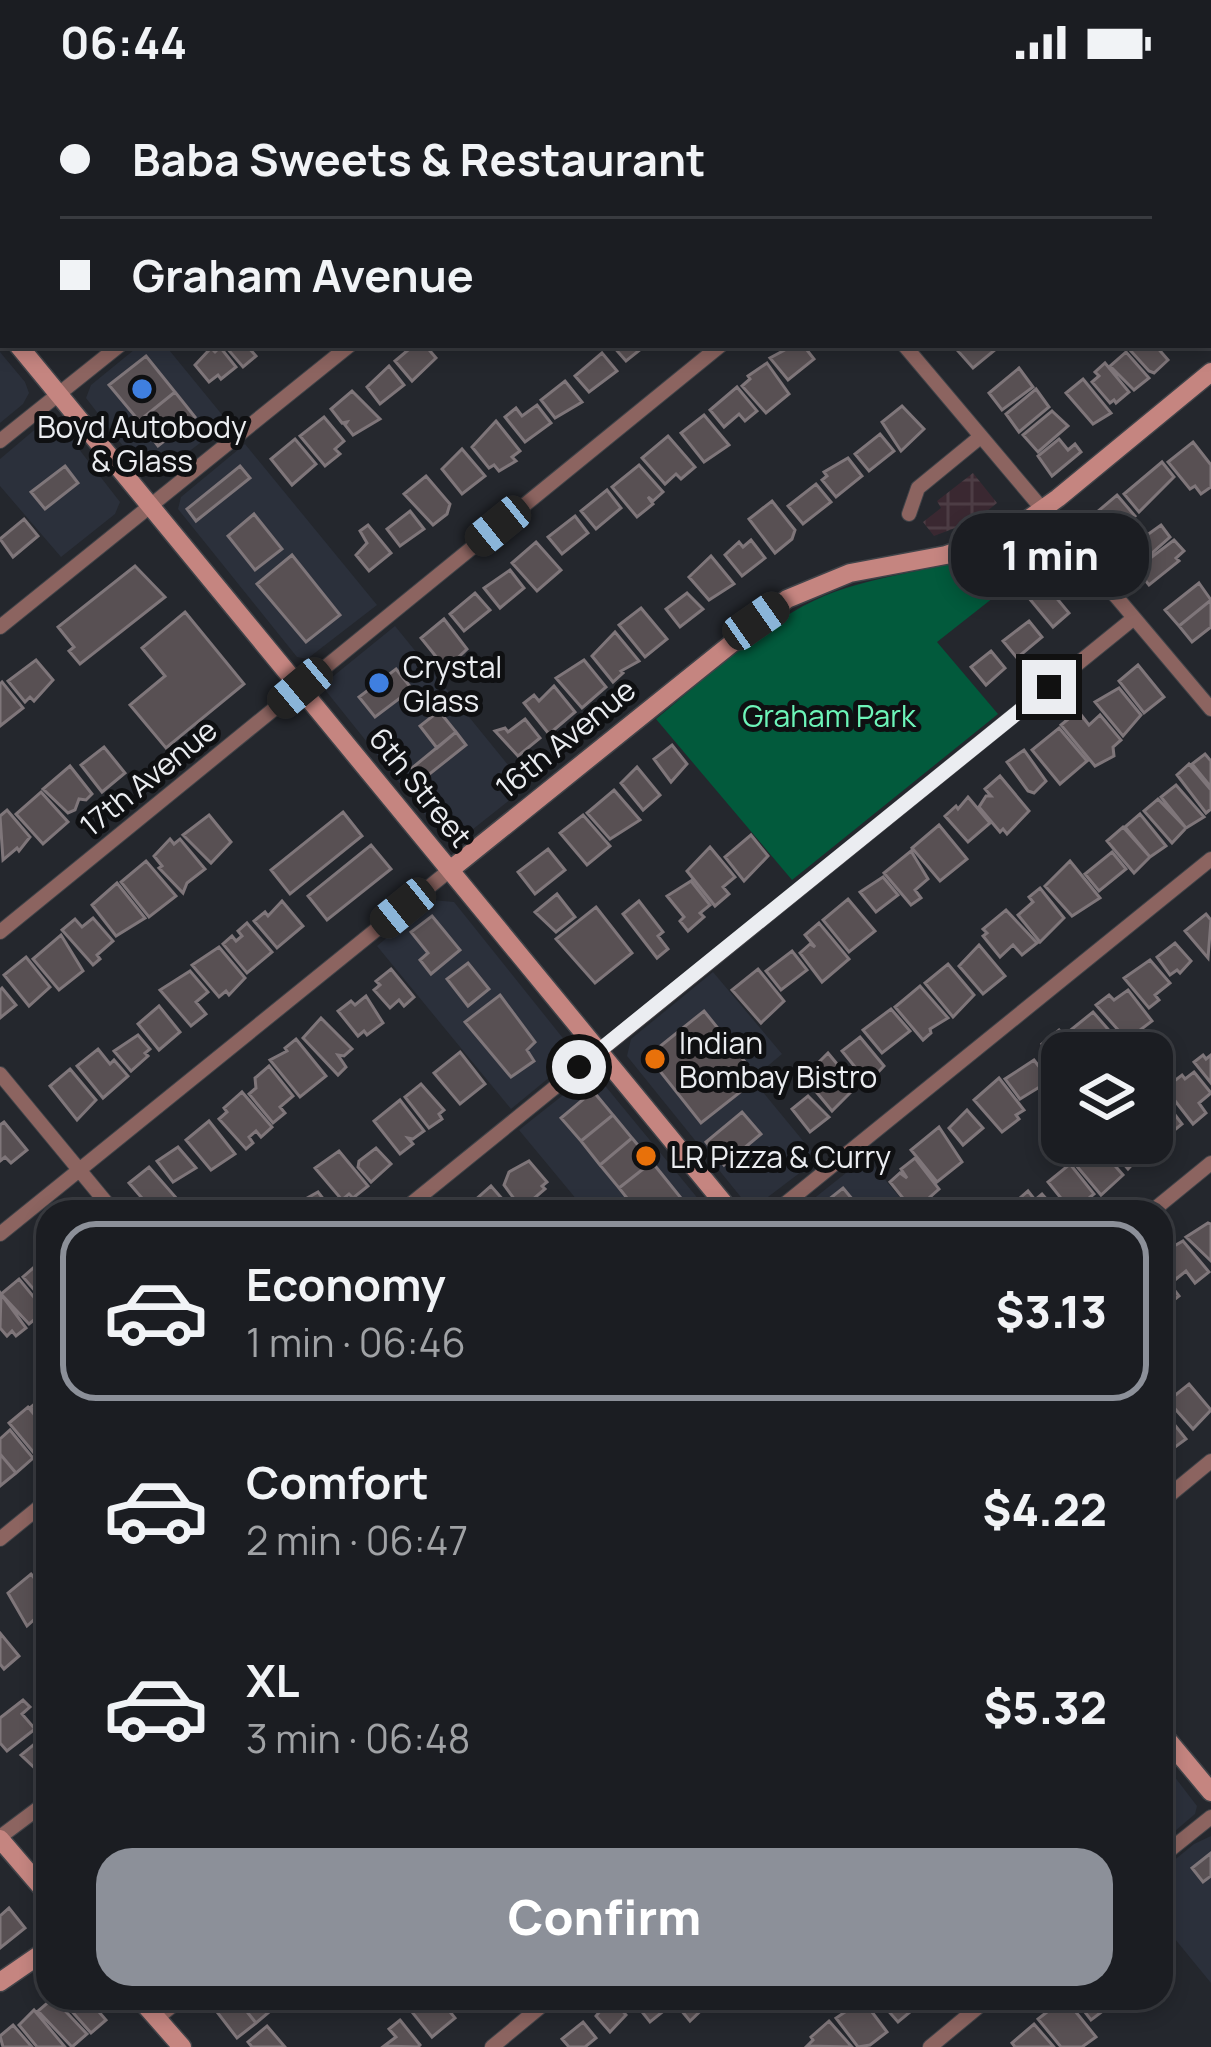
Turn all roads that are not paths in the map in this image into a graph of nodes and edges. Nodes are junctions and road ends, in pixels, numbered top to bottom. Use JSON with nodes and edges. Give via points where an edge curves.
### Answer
{"nodes":[{"id":1,"x":20,"y":348,"type":"edge"},
{"id":2,"x":116,"y":348,"type":"edge"},
{"id":3,"x":346,"y":348,"type":"edge"},
{"id":4,"x":717,"y":348,"type":"edge"},
{"id":5,"x":906,"y":348,"type":"edge"},
{"id":6,"x":1211,"y":373,"type":"edge"},
{"id":7,"x":58,"y":394,"type":"junction"},
{"id":8,"x":979,"y":438,"type":"junction"},
{"id":9,"x":0,"y":441,"type":"edge"},
{"id":10,"x":148,"y":504,"type":"junction"},
{"id":11,"x":1041,"y":512,"type":"junction"},
{"id":12,"x":909,"y":514,"type":"dead end"},
{"id":13,"x":1134,"y":618,"type":"junction"},
{"id":14,"x":0,"y":627,"type":"edge"},
{"id":15,"x":300,"y":688,"type":"junction"},
{"id":16,"x":1211,"y":709,"type":"edge"},
{"id":17,"x":1211,"y":859,"type":"edge"},
{"id":18,"x":450,"y":870,"type":"junction"},
{"id":19,"x":0,"y":932,"type":"edge"},
{"id":20,"x":598,"y":1052,"type":"junction"},
{"id":21,"x":0,"y":1073,"type":"edge"},
{"id":22,"x":1211,"y":1163,"type":"edge"},
{"id":23,"x":80,"y":1169,"type":"junction"},
{"id":24,"x":42,"y":1200,"type":"edge"},
{"id":25,"x":105,"y":1200,"type":"edge"},
{"id":26,"x":416,"y":1200,"type":"edge"},
{"id":27,"x":720,"y":1200,"type":"edge"},
{"id":28,"x":790,"y":1200,"type":"edge"},
{"id":29,"x":1166,"y":1200,"type":"edge"},
{"id":30,"x":36,"y":1205,"type":"edge"},
{"id":31,"x":0,"y":1234,"type":"edge"},
{"id":32,"x":1211,"y":1461,"type":"edge"},
{"id":33,"x":1173,"y":1492,"type":"edge"},
{"id":34,"x":36,"y":1510,"type":"edge"},
{"id":35,"x":0,"y":1539,"type":"edge"},
{"id":36,"x":1173,"y":1746,"type":"edge"},
{"id":37,"x":1211,"y":1792,"type":"edge"},
{"id":38,"x":36,"y":1810,"type":"edge"},
{"id":39,"x":1211,"y":1817,"type":"edge"},
{"id":40,"x":0,"y":1838,"type":"edge"},
{"id":41,"x":1173,"y":1847,"type":"edge"},
{"id":42,"x":36,"y":1881,"type":"edge"},
{"id":43,"x":36,"y":1957,"type":"edge"},
{"id":44,"x":0,"y":1982,"type":"edge"},
{"id":45,"x":150,"y":2010,"type":"edge"},
{"id":46,"x":167,"y":2010,"type":"edge"},
{"id":47,"x":536,"y":2010,"type":"edge"},
{"id":48,"x":975,"y":2010,"type":"edge"},
{"id":49,"x":157,"y":2018,"type":"junction"},
{"id":50,"x":182,"y":2047,"type":"edge"},
{"id":51,"x":491,"y":2047,"type":"edge"},
{"id":52,"x":930,"y":2047,"type":"edge"}],
"edges":[{"from":1,"to":7,"type":"street","name":"6th Street"},
{"from":2,"to":7,"type":"street"},
{"from":3,"to":10,"type":"street"},
{"from":4,"to":15,"type":"street","name":"17th Avenue"},
{"from":5,"to":8,"type":"street"},
{"from":6,"to":11,"type":"street","name":"16th Avenue"},
{"from":7,"to":9,"type":"street"},
{"from":7,"to":10,"type":"street","name":"6th Street"},
{"from":8,"to":11,"type":"street"},
{"from":8,"to":12,"type":"street","via":[[918,488]]},
{"from":10,"to":14,"type":"street"},
{"from":10,"to":15,"type":"street","name":"6th Street"},
{"from":11,"to":13,"type":"street"},
{"from":11,"to":18,"type":"street","name":"16th Avenue","via":[[987,542],[850,573],[787,599]]},
{"from":13,"to":16,"type":"street"},
{"from":13,"to":20,"type":"street"},
{"from":15,"to":18,"type":"street","name":"6th Street"},
{"from":15,"to":19,"type":"street","name":"17th Avenue"},
{"from":17,"to":28,"type":"street"},
{"from":18,"to":20,"type":"street","name":"6th Street"},
{"from":18,"to":23,"type":"street","name":"16th Avenue"},
{"from":20,"to":26,"type":"street"},
{"from":20,"to":27,"type":"street","name":"6th Street"},
{"from":21,"to":23,"type":"street"},
{"from":22,"to":29,"type":"street"},
{"from":23,"to":24,"type":"street","name":"16th Avenue"},
{"from":23,"to":25,"type":"street"},
{"from":30,"to":31,"type":"street","name":"16th Avenue"},
{"from":32,"to":33,"type":"street"},
{"from":34,"to":35,"type":"street"},
{"from":36,"to":37,"type":"street"},
{"from":38,"to":40,"type":"street"},
{"from":39,"to":41,"type":"street"},
{"from":40,"to":42,"type":"street"},
{"from":43,"to":44,"type":"street"},
{"from":45,"to":49,"type":"street"},
{"from":46,"to":49,"type":"street"},
{"from":47,"to":51,"type":"street"},
{"from":48,"to":52,"type":"street"},
{"from":49,"to":50,"type":"street"}]}
